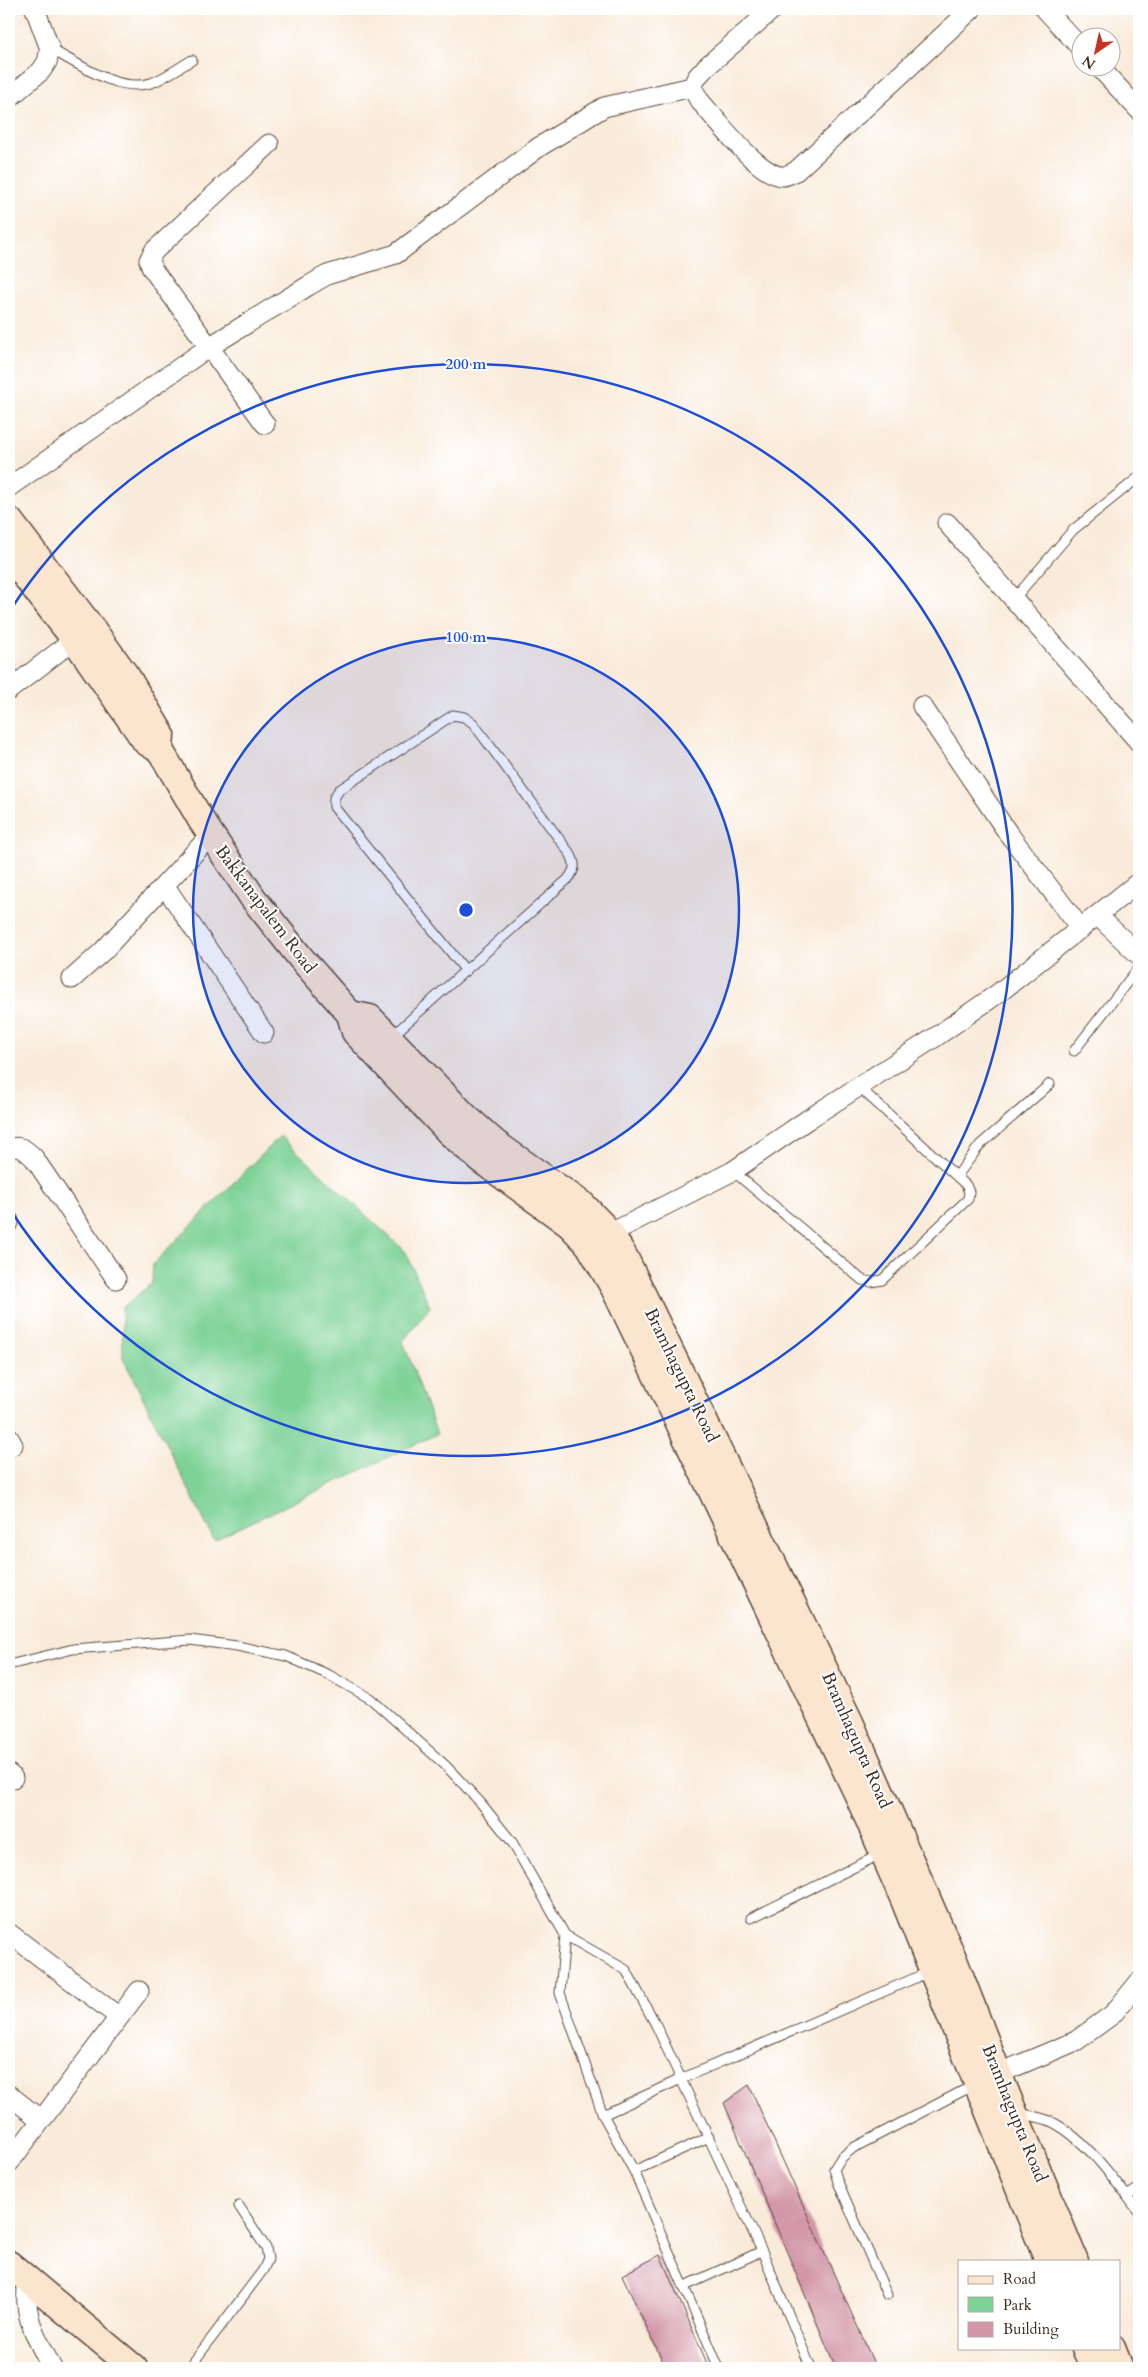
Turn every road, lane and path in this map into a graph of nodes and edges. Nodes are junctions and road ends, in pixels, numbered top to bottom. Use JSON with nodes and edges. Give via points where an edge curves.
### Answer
{"nodes":[{"id":1,"x":773,"y":9,"type":"edge"},
{"id":2,"x":972,"y":9,"type":"edge"},
{"id":3,"x":1045,"y":9,"type":"edge"},
{"id":4,"x":38,"y":10,"type":"edge"},
{"id":5,"x":1070,"y":36,"type":"edge"},
{"id":6,"x":50,"y":49,"type":"junction"},
{"id":7,"x":192,"y":60,"type":"dead end"},
{"id":8,"x":1109,"y":78,"type":"edge"},
{"id":9,"x":692,"y":87,"type":"junction"},
{"id":10,"x":9,"y":98,"type":"edge"},
{"id":11,"x":1139,"y":110,"type":"edge"},
{"id":12,"x":269,"y":144,"type":"dead end"},
{"id":13,"x":209,"y":347,"type":"junction"},
{"id":14,"x":265,"y":424,"type":"dead end"},
{"id":15,"x":1139,"y":478,"type":"edge"},
{"id":16,"x":9,"y":486,"type":"edge"},
{"id":17,"x":9,"y":520,"type":"edge"},
{"id":18,"x":947,"y":523,"type":"dead end"},
{"id":19,"x":9,"y":555,"type":"edge"},
{"id":20,"x":1014,"y":599,"type":"junction"},
{"id":21,"x":83,"y":633,"type":"junction"},
{"id":22,"x":9,"y":690,"type":"edge"},
{"id":23,"x":922,"y":706,"type":"dead end"},
{"id":24,"x":1139,"y":742,"type":"edge"},
{"id":25,"x":211,"y":836,"type":"junction"},
{"id":26,"x":1139,"y":882,"type":"edge"},
{"id":27,"x":165,"y":886,"type":"junction"},
{"id":28,"x":1098,"y":916,"type":"junction"},
{"id":29,"x":1081,"y":929,"type":"junction"},
{"id":30,"x":1139,"y":955,"type":"edge"},
{"id":31,"x":1139,"y":967,"type":"edge"},
{"id":32,"x":466,"y":970,"type":"junction"},
{"id":33,"x":72,"y":979,"type":"dead end"},
{"id":34,"x":350,"y":1014,"type":"junction"},
{"id":35,"x":264,"y":1033,"type":"dead end"},
{"id":36,"x":390,"y":1038,"type":"junction"},
{"id":37,"x":1074,"y":1051,"type":"dead end"},
{"id":38,"x":1050,"y":1084,"type":"dead end"},
{"id":39,"x":859,"y":1087,"type":"junction"},
{"id":40,"x":9,"y":1149,"type":"edge"},
{"id":41,"x":733,"y":1171,"type":"junction"},
{"id":42,"x":956,"y":1176,"type":"junction"},
{"id":43,"x":599,"y":1239,"type":"junction"},
{"id":44,"x":116,"y":1278,"type":"dead end"},
{"id":45,"x":9,"y":1665,"type":"edge"},
{"id":46,"x":884,"y":1853,"type":"junction"},
{"id":47,"x":751,"y":1918,"type":"dead end"},
{"id":48,"x":9,"y":1933,"type":"edge"},
{"id":49,"x":565,"y":1934,"type":"junction"},
{"id":50,"x":932,"y":1970,"type":"junction"},
{"id":51,"x":1139,"y":1982,"type":"edge"},
{"id":52,"x":139,"y":1991,"type":"dead end"},
{"id":53,"x":119,"y":2017,"type":"junction"},
{"id":54,"x":988,"y":2078,"type":"junction"},
{"id":55,"x":681,"y":2079,"type":"junction"},
{"id":56,"x":9,"y":2095,"type":"edge"},
{"id":57,"x":1014,"y":2112,"type":"junction"},
{"id":58,"x":603,"y":2114,"type":"junction"},
{"id":59,"x":41,"y":2120,"type":"junction"},
{"id":60,"x":708,"y":2137,"type":"junction"},
{"id":61,"x":9,"y":2163,"type":"edge"},
{"id":62,"x":634,"y":2171,"type":"junction"},
{"id":63,"x":1139,"y":2188,"type":"edge"},
{"id":64,"x":1127,"y":2196,"type":"junction"},
{"id":65,"x":239,"y":2206,"type":"dead end"},
{"id":66,"x":1139,"y":2212,"type":"edge"},
{"id":67,"x":762,"y":2251,"type":"junction"},
{"id":68,"x":1048,"y":2260,"type":"edge"},
{"id":69,"x":1075,"y":2260,"type":"edge"},
{"id":70,"x":19,"y":2272,"type":"edge"},
{"id":71,"x":683,"y":2287,"type":"junction"},
{"id":72,"x":887,"y":2295,"type":"dead end"},
{"id":73,"x":1086,"y":2350,"type":"edge"},
{"id":74,"x":1113,"y":2350,"type":"edge"},
{"id":75,"x":52,"y":2368,"type":"edge"},
{"id":76,"x":134,"y":2368,"type":"edge"},
{"id":77,"x":188,"y":2368,"type":"edge"},
{"id":78,"x":719,"y":2368,"type":"edge"},
{"id":79,"x":810,"y":2368,"type":"edge"},
{"id":80,"x":1093,"y":2368,"type":"edge"},
{"id":81,"x":1120,"y":2368,"type":"edge"}],
"edges":[{"from":1,"to":9,"type":"street","via":[[706,67]]},
{"from":2,"to":9,"type":"street","via":[[796,171],[784,177],[760,167],[699,100]]},
{"from":3,"to":5,"type":"street"},
{"from":4,"to":6,"type":"street"},
{"from":6,"to":7,"type":"lane","via":[[112,81],[133,85],[152,82]]},
{"from":6,"to":10,"type":"street","via":[[41,71]]},
{"from":8,"to":11,"type":"street"},
{"from":9,"to":13,"type":"street","via":[[604,107],[539,147],[396,254],[327,275]]},
{"from":12,"to":13,"type":"street","via":[[154,250],[149,260]]},
{"from":13,"to":14,"type":"street"},
{"from":13,"to":16,"type":"street"},
{"from":15,"to":20,"type":"lane","via":[[1073,530]]},
{"from":17,"to":21,"type":"street","name":"Bakkanapalem Road"},
{"from":18,"to":20,"type":"street"},
{"from":19,"to":21,"type":"street"},
{"from":20,"to":24,"type":"street"},
{"from":21,"to":22,"type":"street"},
{"from":21,"to":25,"type":"street","name":"Bakkanapalem Road","via":[[127,677],[161,734],[160,750]]},
{"from":23,"to":29,"type":"street","via":[[1008,833]]},
{"from":25,"to":27,"type":"street"},
{"from":25,"to":34,"type":"street","name":"Bakkanapalem Road","via":[[253,898]]},
{"from":26,"to":28,"type":"street"},
{"from":27,"to":33,"type":"street","via":[[103,952]]},
{"from":27,"to":35,"type":"street"},
{"from":28,"to":29,"type":"street"},
{"from":28,"to":30,"type":"street"},
{"from":29,"to":39,"type":"street","via":[[1000,992]]},
{"from":31,"to":37,"type":"lane"},
{"from":32,"to":32,"type":"lane","via":[[568,879],[576,864],[473,723],[452,715],[339,790],[334,806]]},
{"from":32,"to":36,"type":"lane"},
{"from":34,"to":36,"type":"street","via":[[370,1018]]},
{"from":34,"to":43,"type":"street","name":"Bakkanapalem Road","via":[[355,1032],[450,1133],[481,1160],[570,1225]]},
{"from":36,"to":43,"type":"street","via":[[495,1143],[583,1205]]},
{"from":38,"to":42,"type":"lane","via":[[980,1145]]},
{"from":39,"to":41,"type":"street"},
{"from":39,"to":42,"type":"lane"},
{"from":40,"to":44,"type":"street","via":[[14,1146],[24,1148],[34,1158]]},
{"from":41,"to":42,"type":"lane","via":[[862,1280],[871,1282],[882,1280],[968,1200],[969,1192]]},
{"from":41,"to":43,"type":"street"},
{"from":43,"to":46,"type":"street","name":"Bramhagupta Road","via":[[614,1288]]},
{"from":43,"to":54,"type":"street","name":"Bramhagupta Road","via":[[629,1267],[850,1722],[954,1960]]},
{"from":45,"to":49,"type":"lane","via":[[73,1649],[190,1640],[286,1656],[329,1675],[371,1699],[445,1765],[480,1802],[512,1842]]},
{"from":46,"to":47,"type":"lane"},
{"from":46,"to":50,"type":"street","name":"Bramhagupta Road"},
{"from":48,"to":53,"type":"street"},
{"from":49,"to":55,"type":"lane","via":[[626,1970]]},
{"from":49,"to":58,"type":"lane","via":[[560,1993]]},
{"from":50,"to":54,"type":"street","name":"Bramhagupta Road"},
{"from":50,"to":55,"type":"lane"},
{"from":51,"to":54,"type":"street","via":[[1113,2014],[1076,2042]]},
{"from":52,"to":53,"type":"street"},
{"from":53,"to":59,"type":"street"},
{"from":54,"to":57,"type":"street","name":"Bramhagupta Road"},
{"from":54,"to":68,"type":"street","name":"Bramhagupta Road"},
{"from":54,"to":72,"type":"lane","via":[[853,2148],[834,2169]]},
{"from":55,"to":58,"type":"lane"},
{"from":55,"to":60,"type":"lane"},
{"from":56,"to":59,"type":"street"},
{"from":57,"to":64,"type":"lane","via":[[1048,2120],[1065,2129],[1086,2148]]},
{"from":57,"to":69,"type":"street","name":"Bramhagupta Road"},
{"from":58,"to":62,"type":"lane"},
{"from":59,"to":61,"type":"street"},
{"from":60,"to":62,"type":"lane"},
{"from":60,"to":67,"type":"lane"},
{"from":62,"to":71,"type":"lane"},
{"from":63,"to":64,"type":"lane"},
{"from":64,"to":66,"type":"lane"},
{"from":65,"to":77,"type":"lane","via":[[266,2248],[268,2258],[263,2270]]},
{"from":67,"to":71,"type":"lane"},
{"from":67,"to":79,"type":"lane"},
{"from":70,"to":75,"type":"street","via":[[32,2328]]},
{"from":70,"to":76,"type":"street"},
{"from":71,"to":78,"type":"lane"},
{"from":73,"to":80,"type":"street"},
{"from":74,"to":81,"type":"street"}]}
